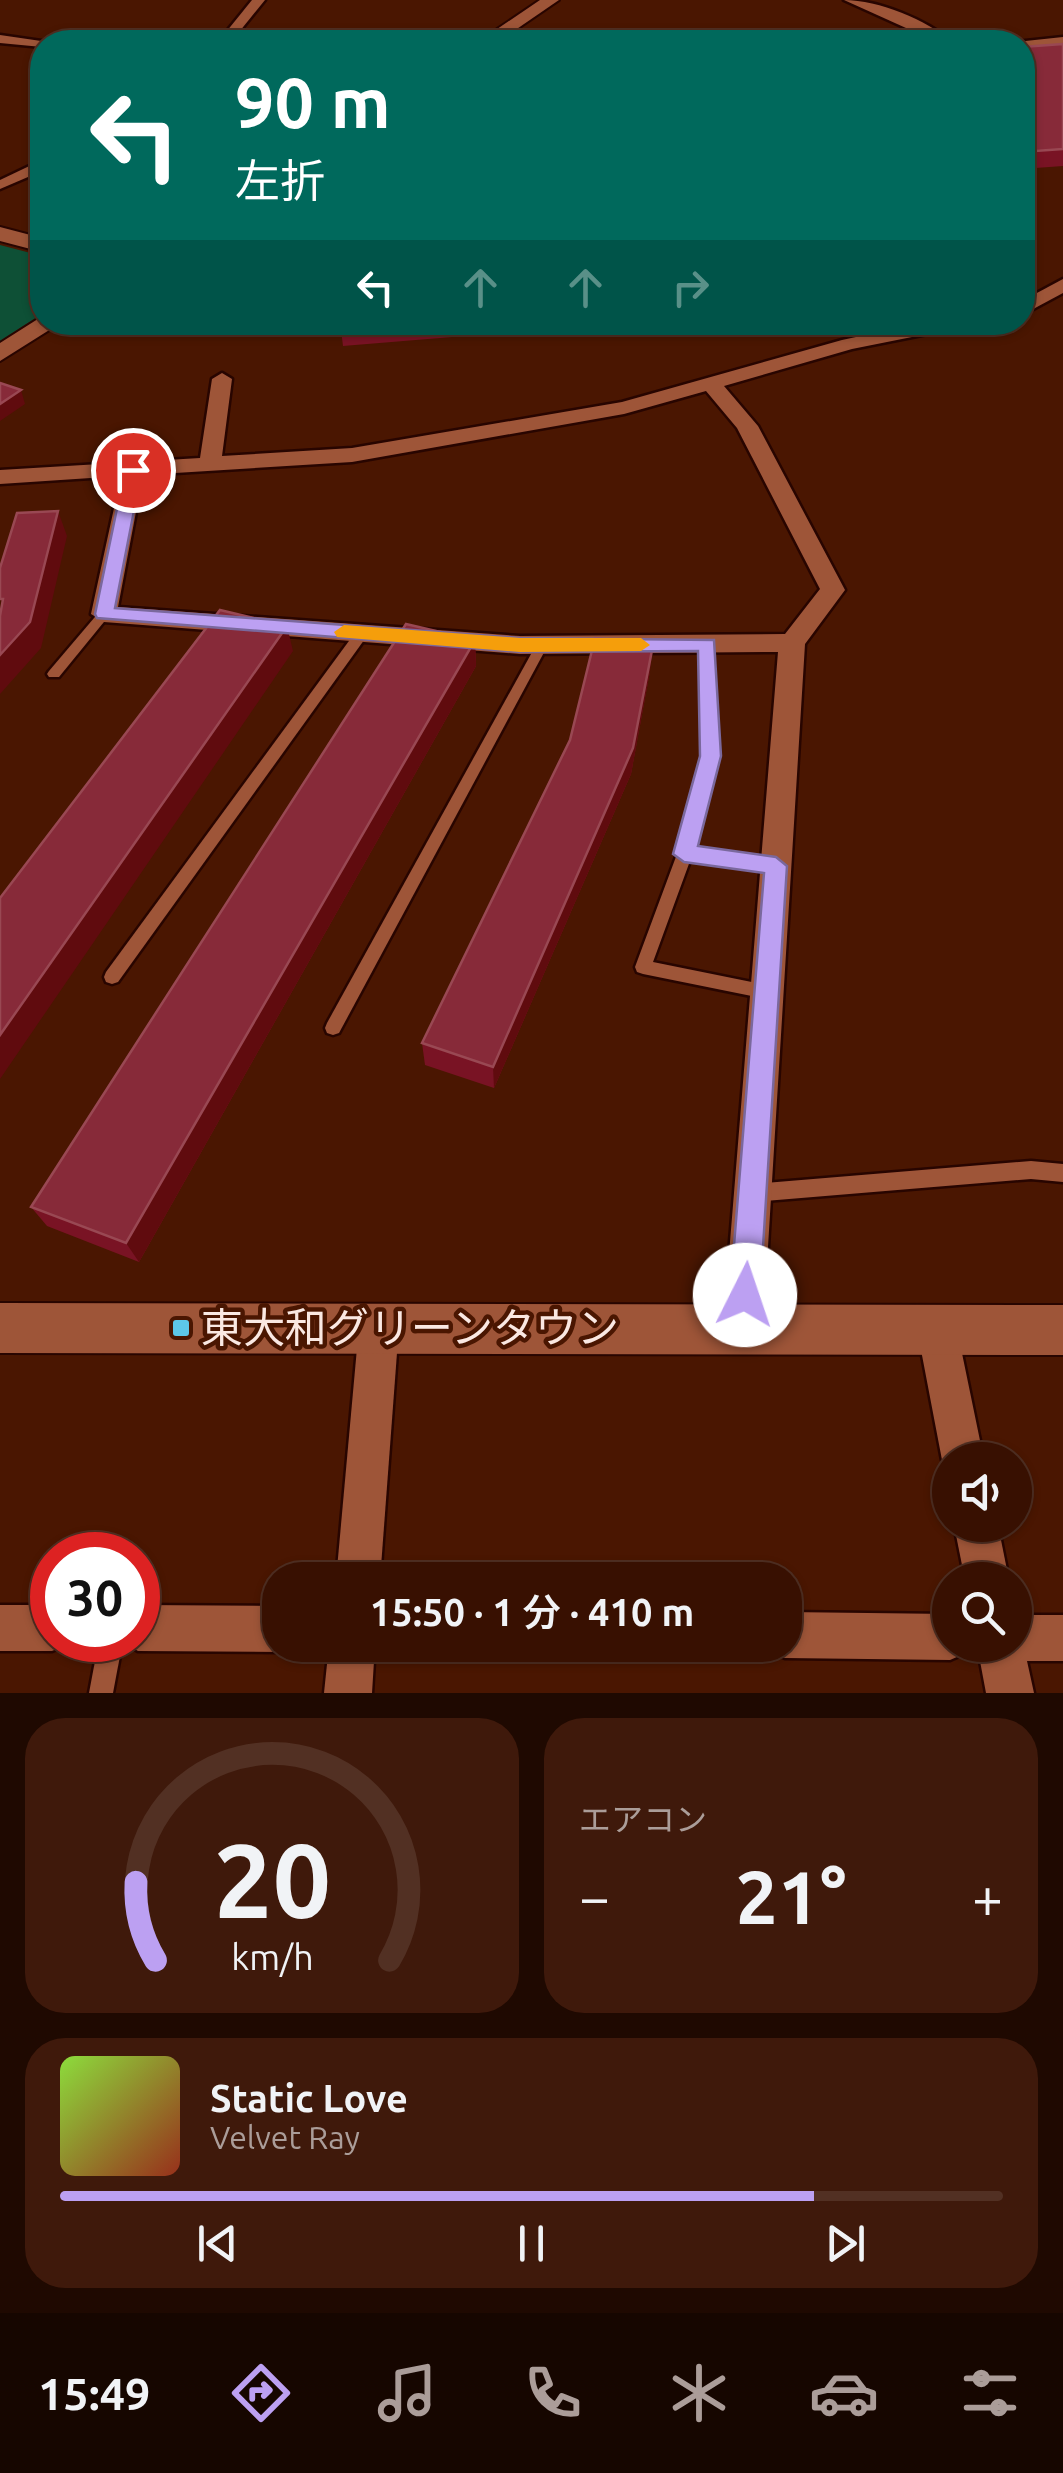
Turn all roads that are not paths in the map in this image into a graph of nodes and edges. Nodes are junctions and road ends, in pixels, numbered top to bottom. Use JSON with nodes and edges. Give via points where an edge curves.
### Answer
{"nodes":[{"id":1,"x":259,"y":0,"type":"edge"},
{"id":2,"x":551,"y":0,"type":"edge"},
{"id":3,"x":850,"y":0,"type":"edge"},
{"id":4,"x":234,"y":30,"type":"edge"},
{"id":5,"x":505,"y":30,"type":"edge"},
{"id":6,"x":924,"y":30,"type":"edge"},
{"id":7,"x":0,"y":39,"type":"edge"},
{"id":8,"x":30,"y":42,"type":"edge"},
{"id":9,"x":1063,"y":42,"type":"edge"},
{"id":10,"x":1035,"y":43,"type":"edge"},
{"id":11,"x":30,"y":171,"type":"edge"},
{"id":12,"x":1,"y":185,"type":"edge"},
{"id":13,"x":29,"y":191,"type":"dead end"},
{"id":14,"x":0,"y":234,"type":"edge"},
{"id":15,"x":30,"y":241,"type":"edge"},
{"id":16,"x":1063,"y":285,"type":"edge"},
{"id":17,"x":1035,"y":302,"type":"edge"},
{"id":18,"x":30,"y":335,"type":"edge"},
{"id":19,"x":894,"y":335,"type":"edge"},
{"id":20,"x":0,"y":354,"type":"edge"},
{"id":21,"x":222,"y":379,"type":"dead end"},
{"id":22,"x":710,"y":383,"type":"junction"},
{"id":23,"x":210,"y":464,"type":"junction"},
{"id":24,"x":133,"y":470,"type":"junction"},
{"id":25,"x":0,"y":478,"type":"edge"},
{"id":26,"x":104,"y":614,"type":"junction"},
{"id":27,"x":362,"y":633,"type":"junction"},
{"id":28,"x":708,"y":644,"type":"junction"},
{"id":29,"x":792,"y":644,"type":"junction"},
{"id":30,"x":542,"y":645,"type":"junction"},
{"id":31,"x":54,"y":674,"type":"dead end"},
{"id":32,"x":684,"y":854,"type":"junction"},
{"id":33,"x":776,"y":866,"type":"junction"},
{"id":34,"x":112,"y":977,"type":"dead end"},
{"id":35,"x":766,"y":992,"type":"junction"},
{"id":36,"x":333,"y":1028,"type":"dead end"},
{"id":37,"x":1063,"y":1173,"type":"edge"},
{"id":38,"x":752,"y":1193,"type":"junction"},
{"id":39,"x":380,"y":1326,"type":"junction"},
{"id":40,"x":0,"y":1328,"type":"edge"},
{"id":41,"x":743,"y":1328,"type":"junction"},
{"id":42,"x":937,"y":1329,"type":"junction"},
{"id":43,"x":1063,"y":1330,"type":"edge"},
{"id":44,"x":959,"y":1442,"type":"edge"},
{"id":45,"x":360,"y":1562,"type":"edge"},
{"id":46,"x":0,"y":1628,"type":"edge"},
{"id":47,"x":30,"y":1628,"type":"edge"},
{"id":48,"x":160,"y":1628,"type":"edge"},
{"id":49,"x":262,"y":1629,"type":"edge"},
{"id":50,"x":802,"y":1635,"type":"edge"},
{"id":51,"x":932,"y":1637,"type":"edge"},
{"id":52,"x":1032,"y":1638,"type":"edge"},
{"id":53,"x":1063,"y":1638,"type":"edge"},
{"id":54,"x":107,"y":1662,"type":"edge"},
{"id":55,"x":351,"y":1662,"type":"edge"},
{"id":56,"x":1004,"y":1662,"type":"edge"},
{"id":57,"x":101,"y":1693,"type":"edge"},
{"id":58,"x":348,"y":1693,"type":"edge"},
{"id":59,"x":1010,"y":1693,"type":"edge"}],
"edges":[{"from":1,"to":4,"type":"street"},
{"from":2,"to":5,"type":"street"},
{"from":3,"to":6,"type":"street"},
{"from":7,"to":8,"type":"street"},
{"from":9,"to":10,"type":"street"},
{"from":11,"to":12,"type":"street"},
{"from":12,"to":13,"type":"street"},
{"from":14,"to":15,"type":"street"},
{"from":16,"to":17,"type":"street"},
{"from":18,"to":20,"type":"street"},
{"from":19,"to":22,"type":"street"},
{"from":21,"to":23,"type":"street"},
{"from":22,"to":23,"type":"street","via":[[624,408],[469,437],[352,455]]},
{"from":22,"to":29,"type":"street","via":[[747,426],[834,590]]},
{"from":23,"to":24,"type":"street"},
{"from":24,"to":25,"type":"street"},
{"from":24,"to":26,"type":"street"},
{"from":26,"to":27,"type":"street"},
{"from":26,"to":31,"type":"lane"},
{"from":27,"to":30,"type":"street"},
{"from":27,"to":34,"type":"lane"},
{"from":28,"to":29,"type":"street"},
{"from":28,"to":30,"type":"street"},
{"from":28,"to":32,"type":"lane","via":[[710,756]]},
{"from":29,"to":33,"type":"street"},
{"from":30,"to":36,"type":"lane"},
{"from":32,"to":33,"type":"lane"},
{"from":32,"to":35,"type":"lane","via":[[643,967]]},
{"from":33,"to":35,"type":"street"},
{"from":35,"to":38,"type":"street"},
{"from":37,"to":38,"type":"lane","via":[[1031,1170]]},
{"from":38,"to":41,"type":"street"},
{"from":39,"to":40,"type":"street"},
{"from":39,"to":41,"type":"street"},
{"from":39,"to":45,"type":"street"},
{"from":41,"to":42,"type":"street"},
{"from":42,"to":43,"type":"street"},
{"from":42,"to":44,"type":"street"},
{"from":46,"to":47,"type":"street"},
{"from":48,"to":49,"type":"street"},
{"from":50,"to":51,"type":"street"},
{"from":52,"to":53,"type":"street"},
{"from":54,"to":57,"type":"lane"},
{"from":55,"to":58,"type":"street"},
{"from":56,"to":59,"type":"street"}]}
